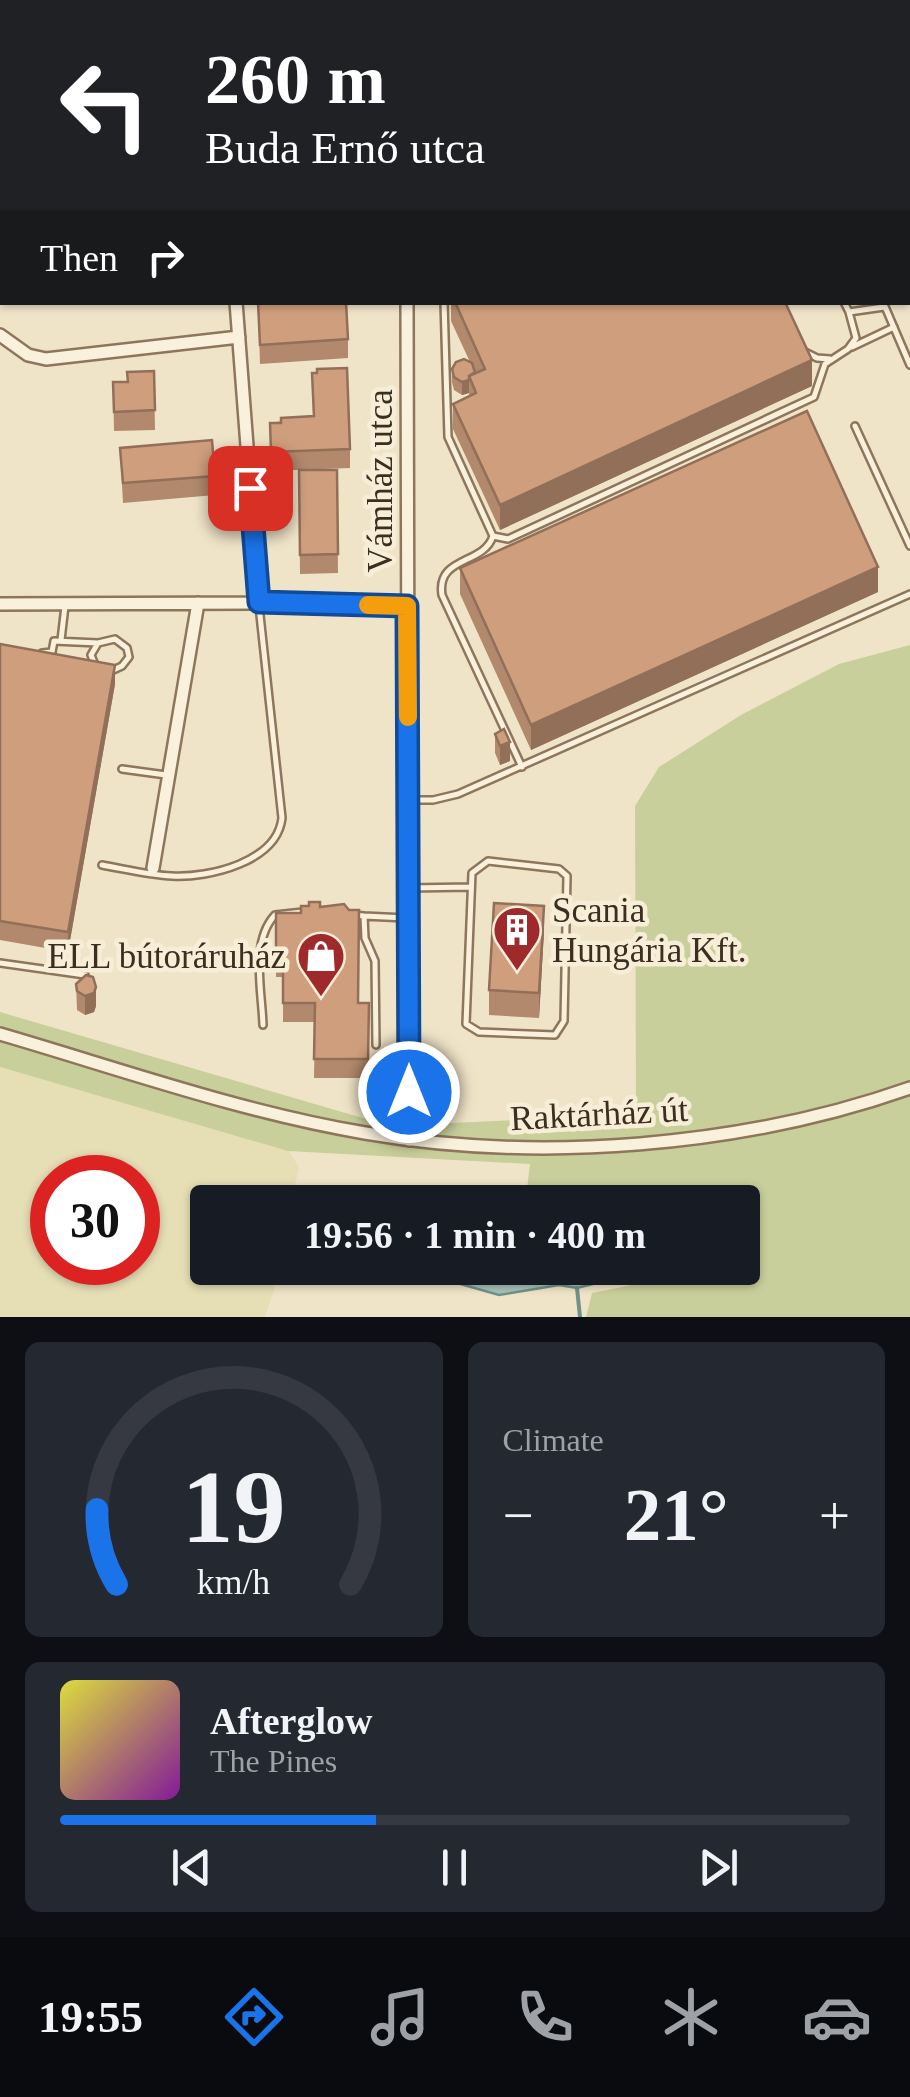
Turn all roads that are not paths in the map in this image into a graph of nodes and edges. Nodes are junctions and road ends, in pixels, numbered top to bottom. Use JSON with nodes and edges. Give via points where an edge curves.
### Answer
{"nodes":[{"id":1,"x":236,"y":305,"type":"edge"},
{"id":2,"x":407,"y":305,"type":"edge"},
{"id":3,"x":444,"y":305,"type":"edge"},
{"id":4,"x":846,"y":305,"type":"edge"},
{"id":5,"x":884,"y":305,"type":"edge"},
{"id":6,"x":849,"y":312,"type":"junction"},
{"id":7,"x":894,"y":327,"type":"junction"},
{"id":8,"x":0,"y":335,"type":"edge"},
{"id":9,"x":238,"y":337,"type":"junction"},
{"id":10,"x":910,"y":347,"type":"edge"},
{"id":11,"x":848,"y":349,"type":"junction"},
{"id":12,"x":800,"y":352,"type":"edge"},
{"id":13,"x":907,"y":357,"type":"junction"},
{"id":14,"x":830,"y":359,"type":"junction"},
{"id":15,"x":910,"y":364,"type":"edge"},
{"id":16,"x":855,"y":426,"type":"dead end"},
{"id":17,"x":493,"y":536,"type":"junction"},
{"id":18,"x":910,"y":546,"type":"edge"},
{"id":19,"x":910,"y":594,"type":"edge"},
{"id":20,"x":259,"y":602,"type":"junction"},
{"id":21,"x":65,"y":603,"type":"junction"},
{"id":22,"x":0,"y":604,"type":"edge"},
{"id":23,"x":198,"y":604,"type":"junction"},
{"id":24,"x":407,"y":606,"type":"junction"},
{"id":25,"x":61,"y":640,"type":"junction"},
{"id":26,"x":98,"y":643,"type":"junction"},
{"id":27,"x":52,"y":652,"type":"junction"},
{"id":28,"x":38,"y":654,"type":"edge"},
{"id":29,"x":50,"y":668,"type":"edge"},
{"id":30,"x":522,"y":767,"type":"junction"},
{"id":31,"x":122,"y":769,"type":"dead end"},
{"id":32,"x":168,"y":775,"type":"junction"},
{"id":33,"x":408,"y":800,"type":"junction"},
{"id":34,"x":102,"y":865,"type":"dead end"},
{"id":35,"x":153,"y":868,"type":"dead end"},
{"id":36,"x":471,"y":887,"type":"junction"},
{"id":37,"x":408,"y":888,"type":"junction"},
{"id":38,"x":309,"y":912,"type":"edge"},
{"id":39,"x":346,"y":914,"type":"edge"},
{"id":40,"x":364,"y":916,"type":"junction"},
{"id":41,"x":408,"y":918,"type":"junction"},
{"id":42,"x":0,"y":964,"type":"edge"},
{"id":43,"x":86,"y":976,"type":"edge"},
{"id":44,"x":263,"y":1025,"type":"dead end"},
{"id":45,"x":0,"y":1034,"type":"edge"},
{"id":46,"x":376,"y":1046,"type":"dead end"},
{"id":47,"x":910,"y":1088,"type":"edge"},
{"id":48,"x":409,"y":1140,"type":"junction"}],
"edges":[{"from":1,"to":9,"type":"street"},
{"from":2,"to":24,"type":"street","name":"Vámház utca"},
{"from":3,"to":17,"type":"lane","via":[[448,437]]},
{"from":4,"to":6,"type":"lane"},
{"from":5,"to":6,"type":"lane"},
{"from":5,"to":7,"type":"lane"},
{"from":6,"to":11,"type":"lane","via":[[856,338]]},
{"from":7,"to":11,"type":"lane"},
{"from":7,"to":13,"type":"lane"},
{"from":8,"to":9,"type":"street","via":[[46,359]]},
{"from":9,"to":20,"type":"street"},
{"from":10,"to":13,"type":"lane"},
{"from":11,"to":14,"type":"lane"},
{"from":12,"to":14,"type":"lane"},
{"from":13,"to":15,"type":"lane"},
{"from":14,"to":17,"type":"lane","via":[[814,398],[508,539]]},
{"from":16,"to":18,"type":"lane"},
{"from":17,"to":30,"type":"lane","via":[[486,551],[444,573],[441,588]]},
{"from":19,"to":30,"type":"lane"},
{"from":20,"to":23,"type":"street"},
{"from":20,"to":24,"type":"street"},
{"from":20,"to":34,"type":"lane","via":[[280,830],[254,856],[206,873],[171,876]]},
{"from":21,"to":22,"type":"street"},
{"from":21,"to":23,"type":"street"},
{"from":21,"to":25,"type":"lane"},
{"from":23,"to":32,"type":"street"},
{"from":24,"to":33,"type":"street","name":"Vámház utca"},
{"from":25,"to":26,"type":"lane"},
{"from":25,"to":27,"type":"lane"},
{"from":26,"to":26,"type":"lane","via":[[120,640],[126,662],[111,672],[100,670],[91,655]]},
{"from":27,"to":28,"type":"lane"},
{"from":27,"to":29,"type":"lane"},
{"from":30,"to":33,"type":"lane","via":[[442,799]]},
{"from":31,"to":32,"type":"lane"},
{"from":32,"to":35,"type":"street"},
{"from":33,"to":37,"type":"street","name":"Vámház utca"},
{"from":36,"to":36,"type":"lane","via":[[475,868],[488,861],[558,869],[567,876],[564,1021],[555,1035],[479,1032],[466,1024]]},
{"from":36,"to":37,"type":"lane"},
{"from":37,"to":41,"type":"street","name":"Vámház utca"},
{"from":38,"to":44,"type":"lane","via":[[275,915],[264,931]]},
{"from":39,"to":40,"type":"lane"},
{"from":40,"to":41,"type":"lane"},
{"from":40,"to":46,"type":"lane","via":[[374,961]]},
{"from":41,"to":48,"type":"street","name":"Vámház utca"},
{"from":42,"to":43,"type":"lane"},
{"from":45,"to":48,"type":"street","name":"Raktárház út","via":[[312,1123]]},
{"from":47,"to":48,"type":"street","name":"Raktárház út","via":[[743,1130],[634,1143],[530,1148]]}]}
